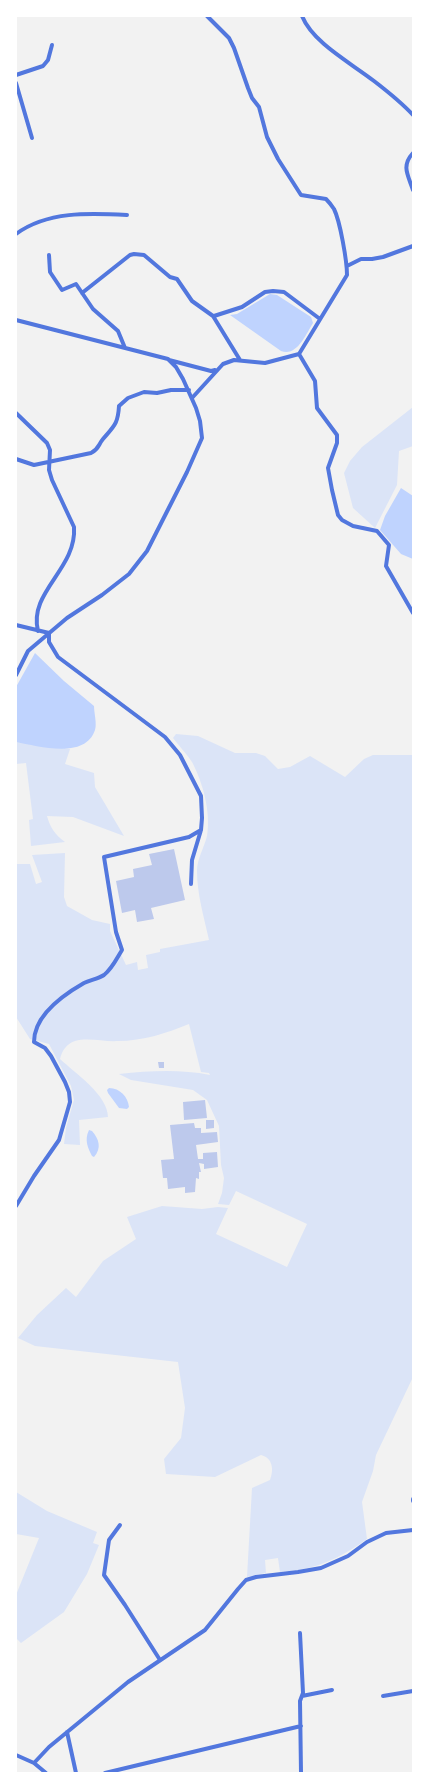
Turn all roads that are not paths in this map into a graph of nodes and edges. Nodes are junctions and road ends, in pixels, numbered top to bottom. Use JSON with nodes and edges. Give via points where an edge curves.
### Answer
{"nodes":[{"id":1,"x":208,"y":16,"type":"edge"},
{"id":2,"x":302,"y":16,"type":"edge"},
{"id":3,"x":52,"y":45,"type":"dead end"},
{"id":4,"x":16,"y":75,"type":"edge"},
{"id":5,"x":16,"y":83,"type":"edge"},
{"id":6,"x":413,"y":115,"type":"edge"},
{"id":7,"x":32,"y":138,"type":"dead end"},
{"id":8,"x":413,"y":152,"type":"edge"},
{"id":9,"x":413,"y":190,"type":"edge"},
{"id":10,"x":127,"y":215,"type":"dead end"},
{"id":11,"x":16,"y":234,"type":"edge"},
{"id":12,"x":413,"y":246,"type":"edge"},
{"id":13,"x":49,"y":255,"type":"dead end"},
{"id":14,"x":347,"y":266,"type":"junction"},
{"id":15,"x":82,"y":293,"type":"junction"},
{"id":16,"x":214,"y":316,"type":"junction"},
{"id":17,"x":320,"y":319,"type":"junction"},
{"id":18,"x":16,"y":320,"type":"edge"},
{"id":19,"x":125,"y":348,"type":"junction"},
{"id":20,"x":300,"y":354,"type":"junction"},
{"id":21,"x":168,"y":359,"type":"junction"},
{"id":22,"x":240,"y":360,"type":"junction"},
{"id":23,"x":217,"y":369,"type":"junction"},
{"id":24,"x":189,"y":390,"type":"junction"},
{"id":25,"x":192,"y":398,"type":"junction"},
{"id":26,"x":16,"y":413,"type":"edge"},
{"id":27,"x":16,"y":459,"type":"edge"},
{"id":28,"x":50,"y":463,"type":"junction"},
{"id":29,"x":413,"y":613,"type":"edge"},
{"id":30,"x":16,"y":625,"type":"edge"},
{"id":31,"x":38,"y":630,"type":"junction"},
{"id":32,"x":49,"y":633,"type":"junction"},
{"id":33,"x":16,"y":675,"type":"edge"},
{"id":34,"x":201,"y":830,"type":"junction"},
{"id":35,"x":191,"y":884,"type":"dead end"},
{"id":36,"x":16,"y":1206,"type":"edge"},
{"id":37,"x":120,"y":1525,"type":"dead end"},
{"id":38,"x":413,"y":1530,"type":"edge"},
{"id":39,"x":300,"y":1633,"type":"dead end"},
{"id":40,"x":160,"y":1660,"type":"junction"},
{"id":41,"x":332,"y":1690,"type":"dead end"},
{"id":42,"x":413,"y":1691,"type":"edge"},
{"id":43,"x":302,"y":1696,"type":"junction"},
{"id":44,"x":383,"y":1696,"type":"dead end"},
{"id":45,"x":301,"y":1726,"type":"junction"},
{"id":46,"x":67,"y":1732,"type":"junction"},
{"id":47,"x":16,"y":1755,"type":"edge"},
{"id":48,"x":34,"y":1763,"type":"junction"},
{"id":49,"x":46,"y":1773,"type":"edge"},
{"id":50,"x":76,"y":1773,"type":"edge"},
{"id":51,"x":105,"y":1773,"type":"edge"},
{"id":52,"x":301,"y":1773,"type":"edge"}],
"edges":[{"from":1,"to":14,"type":"street","via":[[226,34],[234,48],[252,98],[259,108],[267,137],[301,195],[326,199],[334,209]]},
{"from":2,"to":6,"type":"street","via":[[306,26],[318,38]]},
{"from":3,"to":4,"type":"street","via":[[48,60],[43,66]]},
{"from":5,"to":7,"type":"street"},
{"from":8,"to":9,"type":"street","via":[[406,164],[405,172]]},
{"from":10,"to":11,"type":"street","via":[[46,218]]},
{"from":12,"to":14,"type":"street","via":[[383,257],[361,259]]},
{"from":13,"to":15,"type":"street","via":[[50,272],[62,290],[76,284]]},
{"from":14,"to":17,"type":"street","via":[[347,275]]},
{"from":15,"to":16,"type":"street","via":[[122,261],[138,253],[177,280],[192,301]]},
{"from":15,"to":19,"type":"street","via":[[93,309],[118,331]]},
{"from":16,"to":17,"type":"street","via":[[242,306],[265,292],[273,291],[284,292]]},
{"from":16,"to":22,"type":"street"},
{"from":17,"to":20,"type":"street"},
{"from":18,"to":19,"type":"street"},
{"from":19,"to":21,"type":"street"},
{"from":20,"to":22,"type":"street","via":[[265,363]]},
{"from":20,"to":29,"type":"street","via":[[315,381],[317,408],[337,435],[337,443],[328,468],[338,514],[342,520],[353,526],[377,531],[389,545],[386,566]]},
{"from":21,"to":23,"type":"street","via":[[211,371]]},
{"from":21,"to":24,"type":"street","via":[[176,367]]},
{"from":22,"to":23,"type":"street","via":[[223,364]]},
{"from":23,"to":25,"type":"street"},
{"from":24,"to":25,"type":"street"},
{"from":24,"to":28,"type":"street","via":[[171,390],[157,394],[144,392],[128,398],[119,406],[115,426],[96,451]]},
{"from":25,"to":32,"type":"street","via":[[200,421],[202,438],[147,551],[129,574]]},
{"from":26,"to":28,"type":"street","via":[[47,443]]},
{"from":27,"to":28,"type":"street","via":[[34,465]]},
{"from":28,"to":31,"type":"street","via":[[52,480],[74,527],[74,534],[70,554],[38,607]]},
{"from":30,"to":31,"type":"street"},
{"from":31,"to":32,"type":"street"},
{"from":32,"to":33,"type":"street","via":[[28,651]]},
{"from":32,"to":34,"type":"street","via":[[49,642],[58,657],[165,737],[180,755],[201,796]]},
{"from":34,"to":35,"type":"street","via":[[192,860]]},
{"from":34,"to":36,"type":"street","via":[[189,837],[104,857],[116,932],[122,950],[104,975],[86,982],[53,1004],[34,1035],[34,1042],[46,1048],[65,1082],[70,1102],[57,1143]]},
{"from":37,"to":40,"type":"street","via":[[109,1540],[104,1575]]},
{"from":38,"to":40,"type":"street","via":[[386,1533],[367,1542],[348,1556],[321,1568],[246,1580],[204,1630]]},
{"from":39,"to":43,"type":"street"},
{"from":40,"to":46,"type":"street","via":[[128,1682]]},
{"from":41,"to":43,"type":"street"},
{"from":42,"to":44,"type":"street"},
{"from":43,"to":45,"type":"street"},
{"from":45,"to":51,"type":"street"},
{"from":45,"to":52,"type":"street"},
{"from":46,"to":48,"type":"street"},
{"from":46,"to":50,"type":"street"},
{"from":47,"to":48,"type":"street"},
{"from":48,"to":49,"type":"street"}]}
